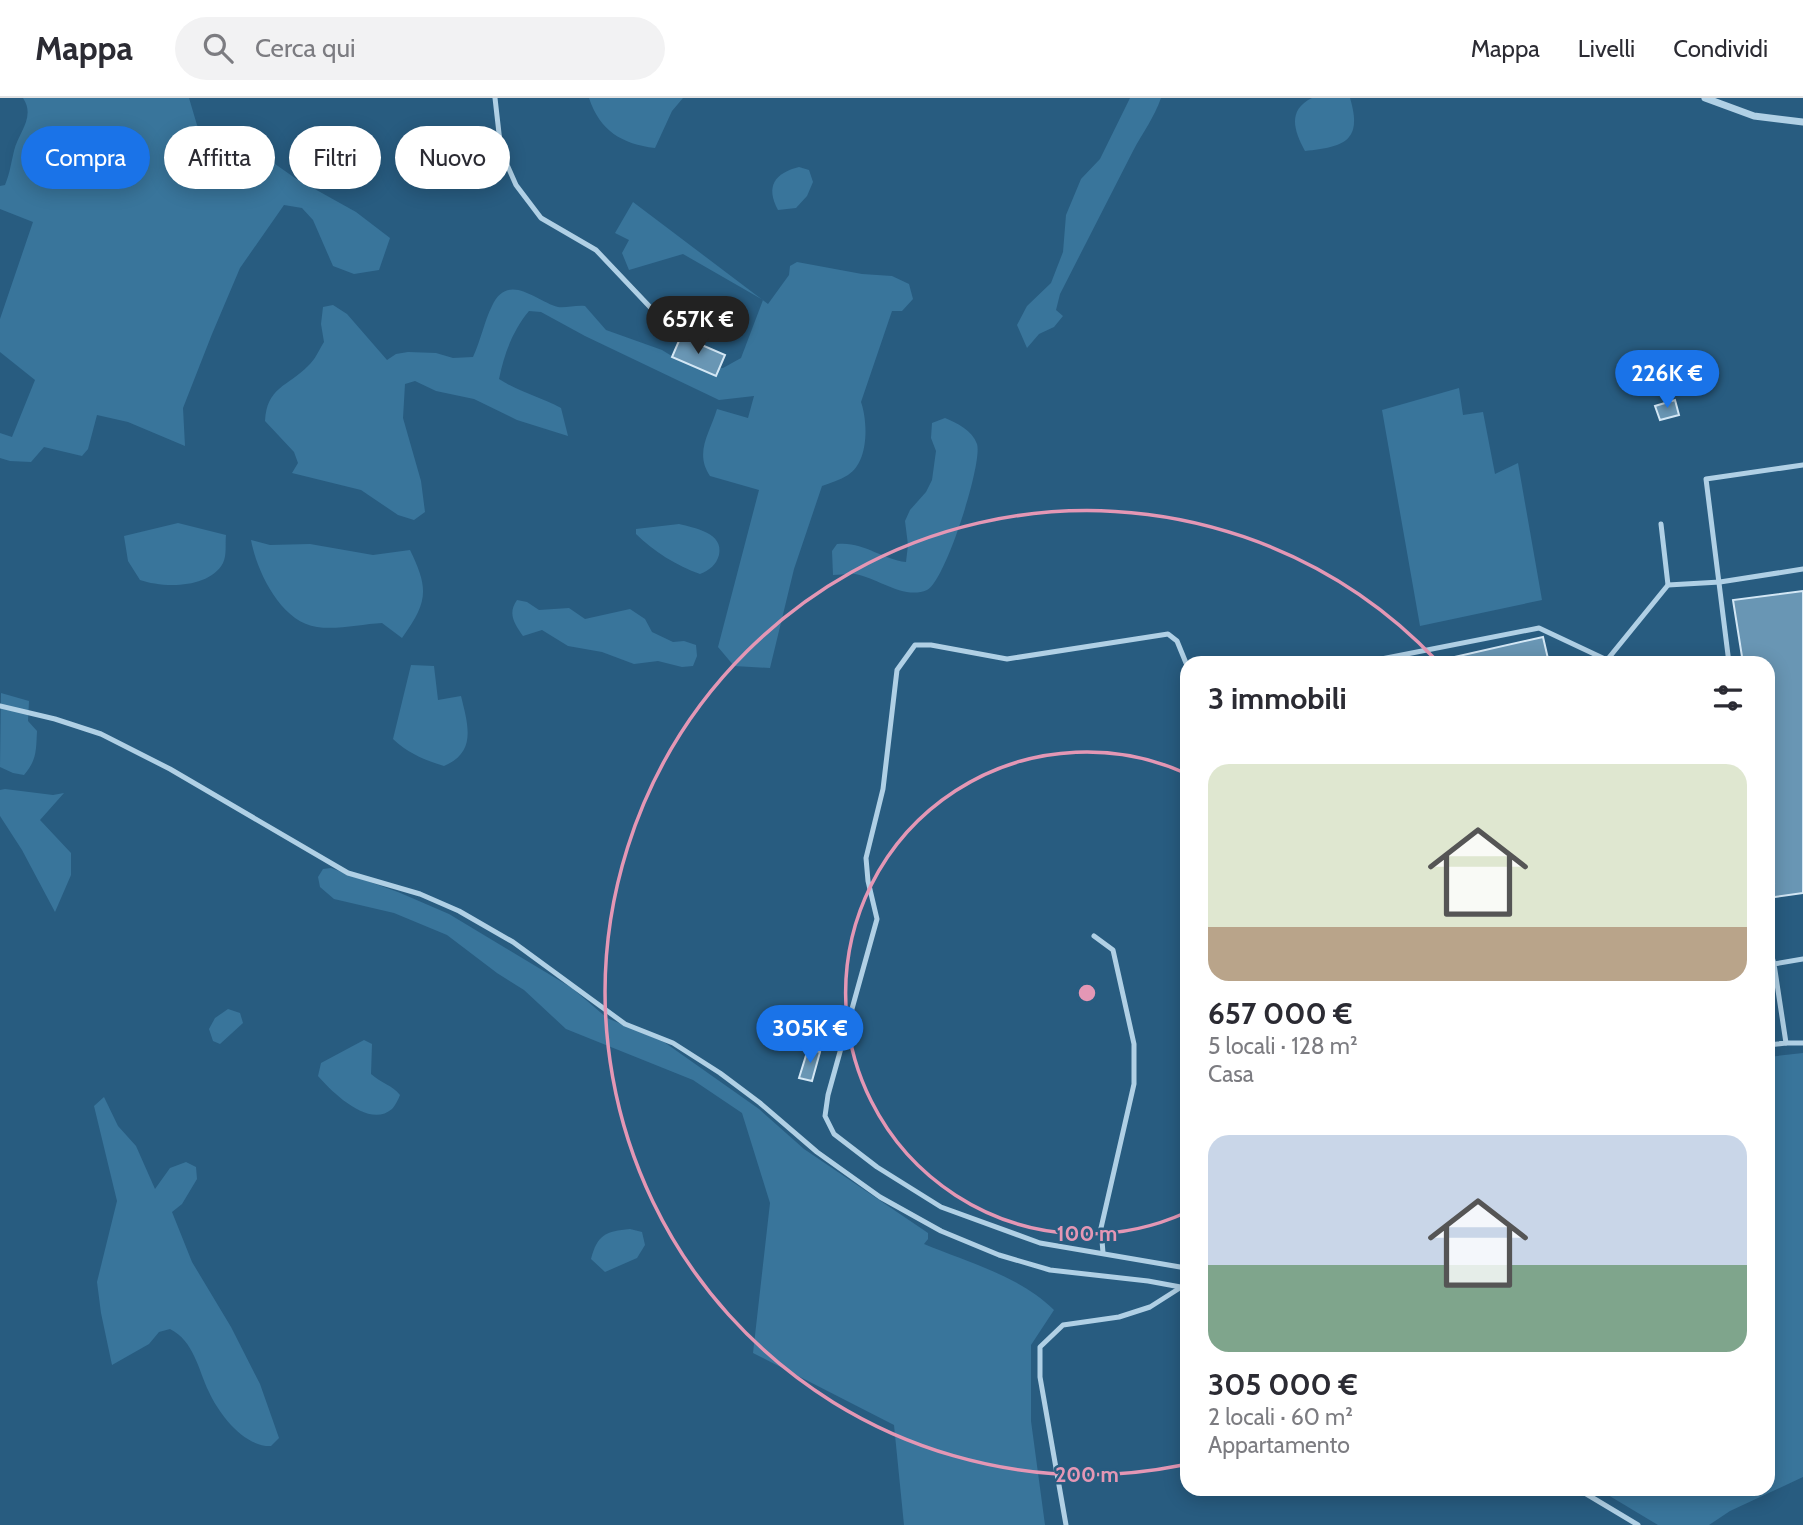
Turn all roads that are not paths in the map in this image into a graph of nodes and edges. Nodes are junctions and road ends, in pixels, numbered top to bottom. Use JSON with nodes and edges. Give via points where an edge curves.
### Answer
{"nodes":[{"id":1,"x":495,"y":98,"type":"edge"},
{"id":2,"x":1705,"y":98,"type":"edge"},
{"id":3,"x":1803,"y":122,"type":"edge"},
{"id":4,"x":675,"y":328,"type":"dead end"},
{"id":5,"x":1803,"y":465,"type":"edge"},
{"id":6,"x":1661,"y":524,"type":"dead end"},
{"id":7,"x":1803,"y":569,"type":"edge"},
{"id":8,"x":1720,"y":582,"type":"junction"},
{"id":9,"x":1668,"y":585,"type":"junction"},
{"id":10,"x":1183,"y":656,"type":"edge"},
{"id":11,"x":1397,"y":656,"type":"edge"},
{"id":12,"x":1596,"y":656,"type":"edge"},
{"id":13,"x":1613,"y":656,"type":"edge"},
{"id":14,"x":1728,"y":656,"type":"edge"},
{"id":15,"x":0,"y":706,"type":"edge"},
{"id":16,"x":1094,"y":936,"type":"dead end"},
{"id":17,"x":1803,"y":959,"type":"edge"},
{"id":18,"x":1775,"y":964,"type":"edge"},
{"id":19,"x":1775,"y":971,"type":"edge"},
{"id":20,"x":1786,"y":1043,"type":"junction"},
{"id":21,"x":1803,"y":1043,"type":"edge"},
{"id":22,"x":1775,"y":1044,"type":"edge"},
{"id":23,"x":1103,"y":1253,"type":"junction"},
{"id":24,"x":1180,"y":1267,"type":"edge"},
{"id":25,"x":1180,"y":1286,"type":"edge"},
{"id":26,"x":1180,"y":1290,"type":"edge"},
{"id":27,"x":1590,"y":1496,"type":"edge"},
{"id":28,"x":1066,"y":1525,"type":"edge"},
{"id":29,"x":1638,"y":1525,"type":"edge"}],
"edges":[{"from":1,"to":4,"type":"lane","via":[[502,151],[516,186],[541,218],[596,250]]},
{"from":2,"to":3,"type":"street","via":[[1754,116]]},
{"from":5,"to":8,"type":"lane","via":[[1706,479]]},
{"from":6,"to":9,"type":"lane"},
{"from":7,"to":8,"type":"lane"},
{"from":8,"to":9,"type":"lane"},
{"from":8,"to":14,"type":"lane"},
{"from":9,"to":13,"type":"lane"},
{"from":10,"to":23,"type":"lane","via":[[1168,634],[1007,659],[915,645],[897,670],[883,789],[866,858],[877,919],[825,1116],[834,1134],[941,1207],[1040,1243]]},
{"from":11,"to":12,"type":"lane","via":[[1539,628]]},
{"from":15,"to":25,"type":"lane","via":[[101,734],[348,873],[459,911],[513,942],[625,1024],[673,1043],[720,1073],[827,1160],[941,1231],[1050,1270]]},
{"from":16,"to":23,"type":"lane","via":[[1112,950],[1134,1044],[1134,1084],[1101,1228]]},
{"from":17,"to":18,"type":"lane"},
{"from":19,"to":20,"type":"lane"},
{"from":20,"to":21,"type":"lane"},
{"from":20,"to":22,"type":"lane"},
{"from":23,"to":24,"type":"lane"},
{"from":26,"to":28,"type":"lane","via":[[1119,1317],[1063,1325],[1040,1346],[1040,1377]]},
{"from":27,"to":29,"type":"lane"}]}
